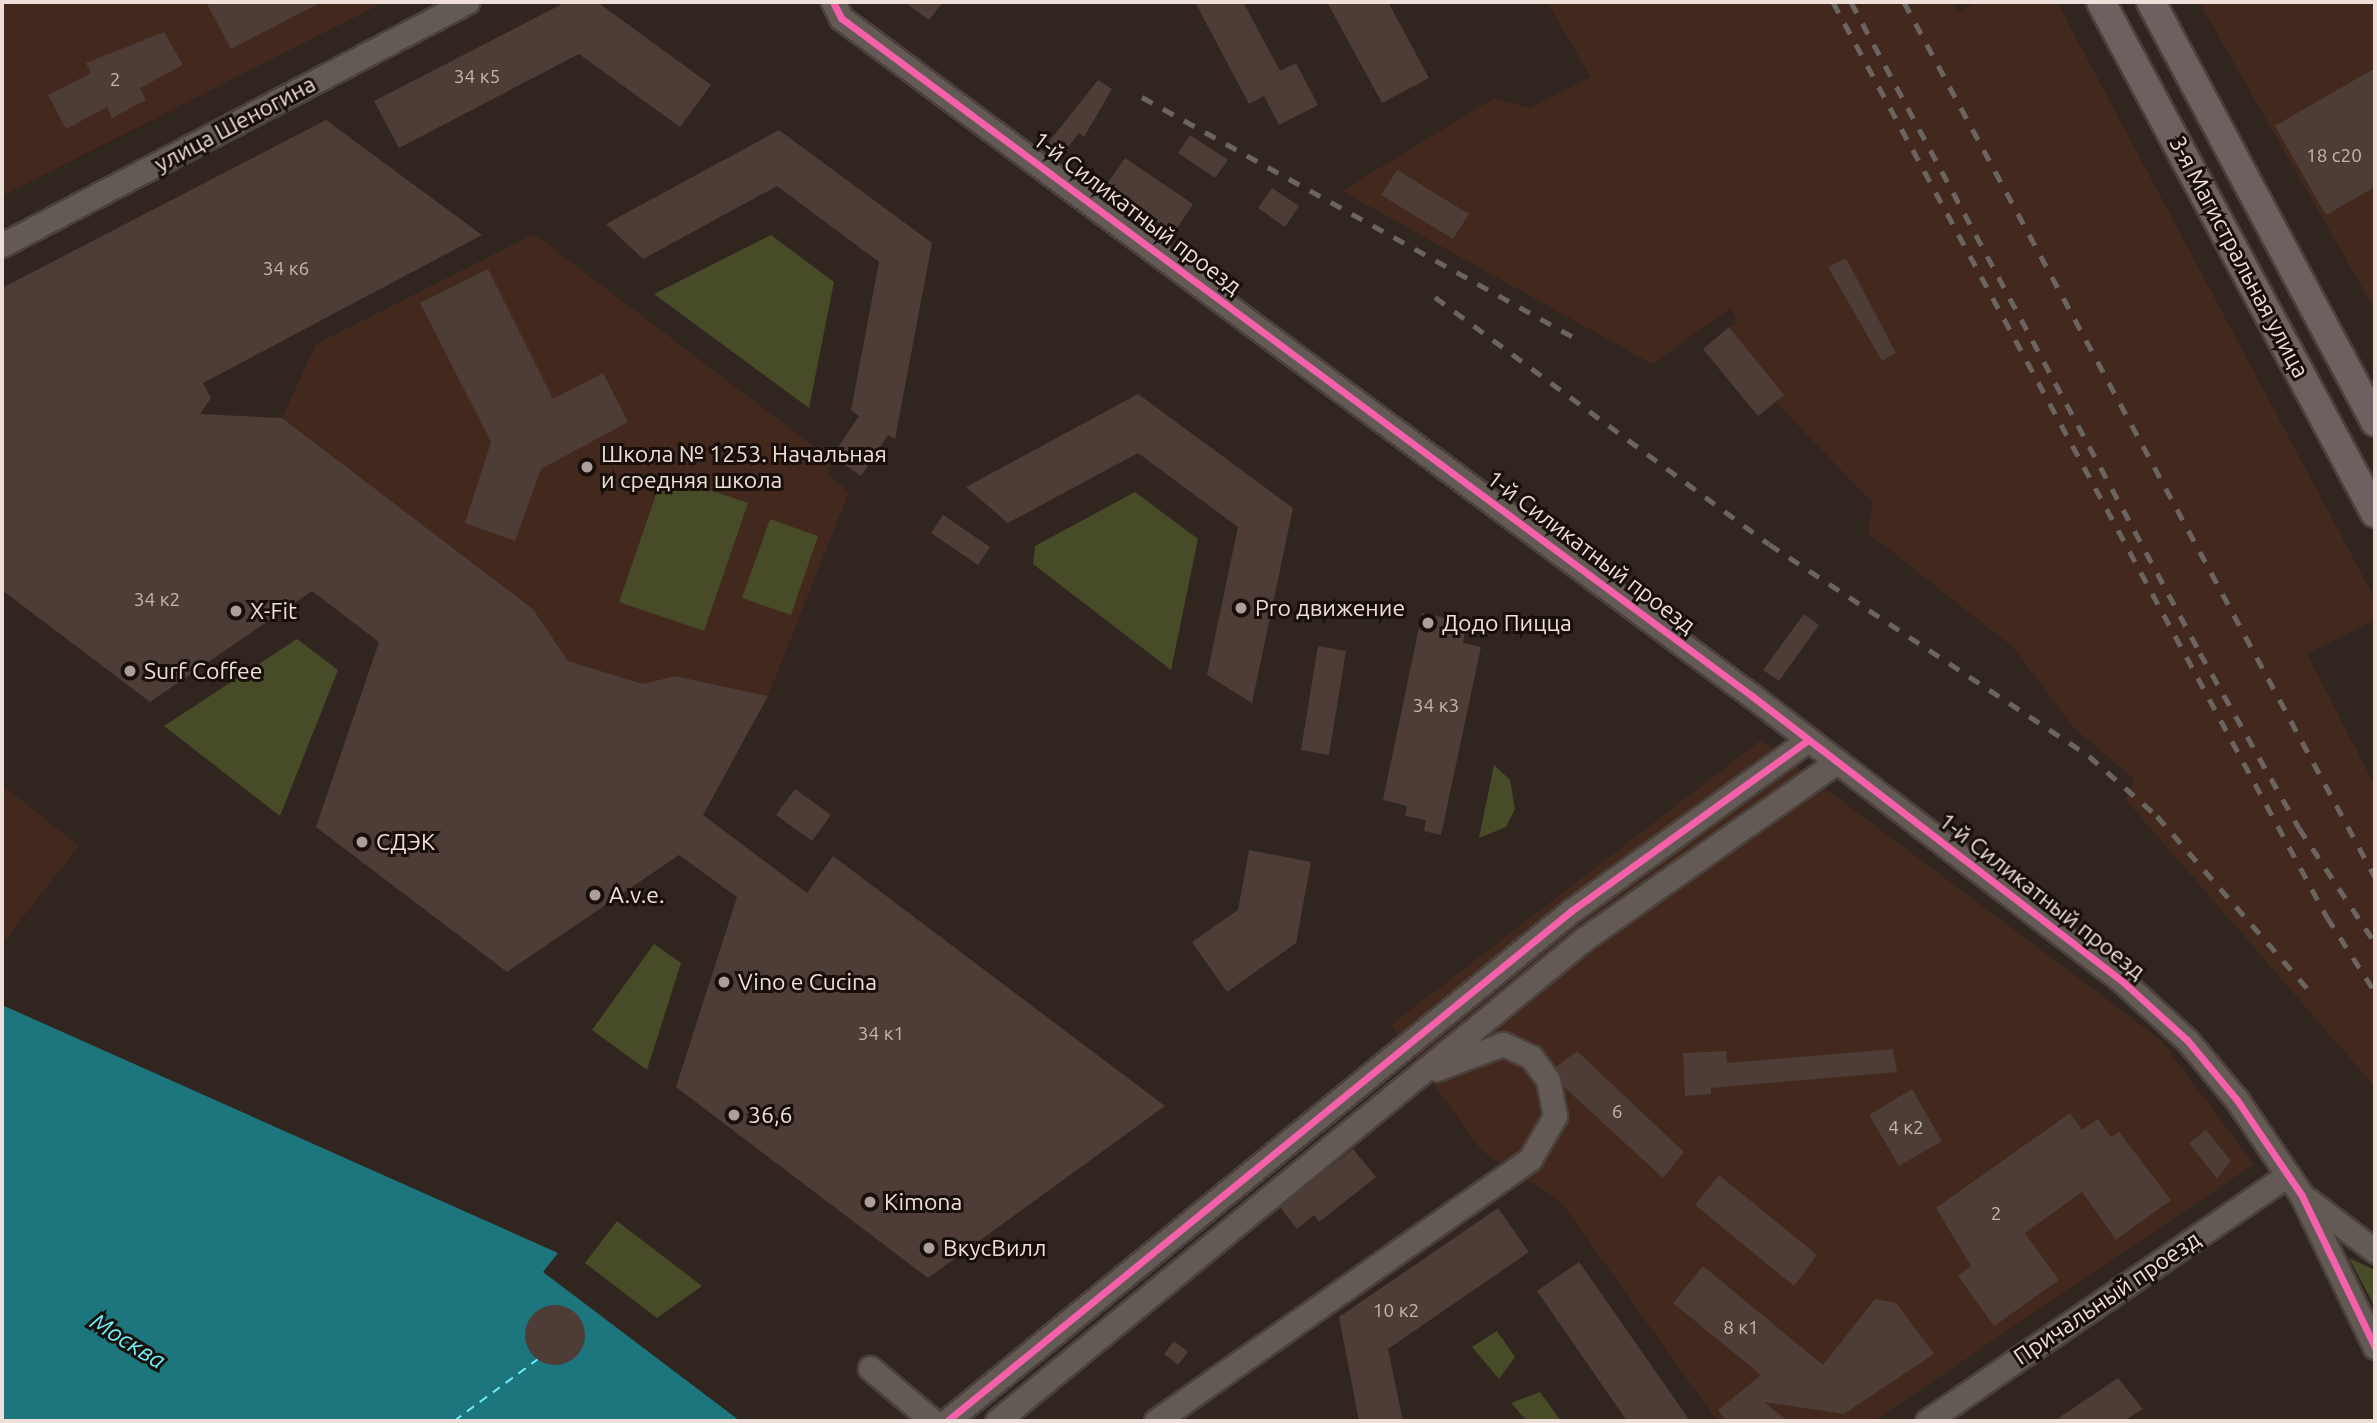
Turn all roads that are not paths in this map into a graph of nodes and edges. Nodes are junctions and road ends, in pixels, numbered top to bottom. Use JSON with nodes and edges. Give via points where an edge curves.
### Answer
{"nodes":[{"id":1,"x":467,"y":2,"type":"edge"},
{"id":2,"x":833,"y":2,"type":"edge"},
{"id":3,"x":2101,"y":2,"type":"edge"},
{"id":4,"x":2151,"y":2,"type":"edge"},
{"id":5,"x":2,"y":245,"type":"edge"},
{"id":6,"x":2365,"y":389,"type":"edge"},
{"id":7,"x":2375,"y":422,"type":"edge"},
{"id":8,"x":2375,"y":513,"type":"edge"},
{"id":9,"x":1808,"y":740,"type":"junction"},
{"id":10,"x":1837,"y":762,"type":"junction"},
{"id":11,"x":1381,"y":1104,"type":"junction"},
{"id":12,"x":2294,"y":1184,"type":"junction"},
{"id":13,"x":2375,"y":1251,"type":"edge"},
{"id":14,"x":2375,"y":1347,"type":"edge"},
{"id":15,"x":870,"y":1367,"type":"dead end"},
{"id":16,"x":933,"y":1421,"type":"edge"},
{"id":17,"x":947,"y":1421,"type":"edge"},
{"id":18,"x":998,"y":1421,"type":"edge"},
{"id":19,"x":1156,"y":1421,"type":"edge"},
{"id":20,"x":1927,"y":1421,"type":"edge"}],
"edges":[{"from":1,"to":5,"type":"street","name":"улица Шеногина"},
{"from":2,"to":9,"type":"street","name":"1-й Силикатный проезд","via":[[841,18]]},
{"from":3,"to":8,"type":"main road","name":"3-я Магистральная улица"},
{"from":4,"to":6,"type":"main road","name":"3-я Магистральная улица"},
{"from":6,"to":7,"type":"main road","name":"3-я Магистральная улица"},
{"from":9,"to":10,"type":"street","name":"1-й Силикатный проезд"},
{"from":9,"to":17,"type":"street","via":[[1571,911]]},
{"from":10,"to":11,"type":"street","via":[[1584,939]]},
{"from":10,"to":12,"type":"street","name":"1-й Силикатный проезд","via":[[2055,925],[2157,1011],[2216,1073]]},
{"from":11,"to":18,"type":"street"},
{"from":11,"to":19,"type":"street","via":[[1447,1063],[1503,1044],[1531,1057],[1548,1080],[1555,1116],[1530,1159]]},
{"from":12,"to":13,"type":"street"},
{"from":12,"to":14,"type":"street"},
{"from":12,"to":20,"type":"street","name":"Причальный проезд"},
{"from":15,"to":16,"type":"street"}]}
